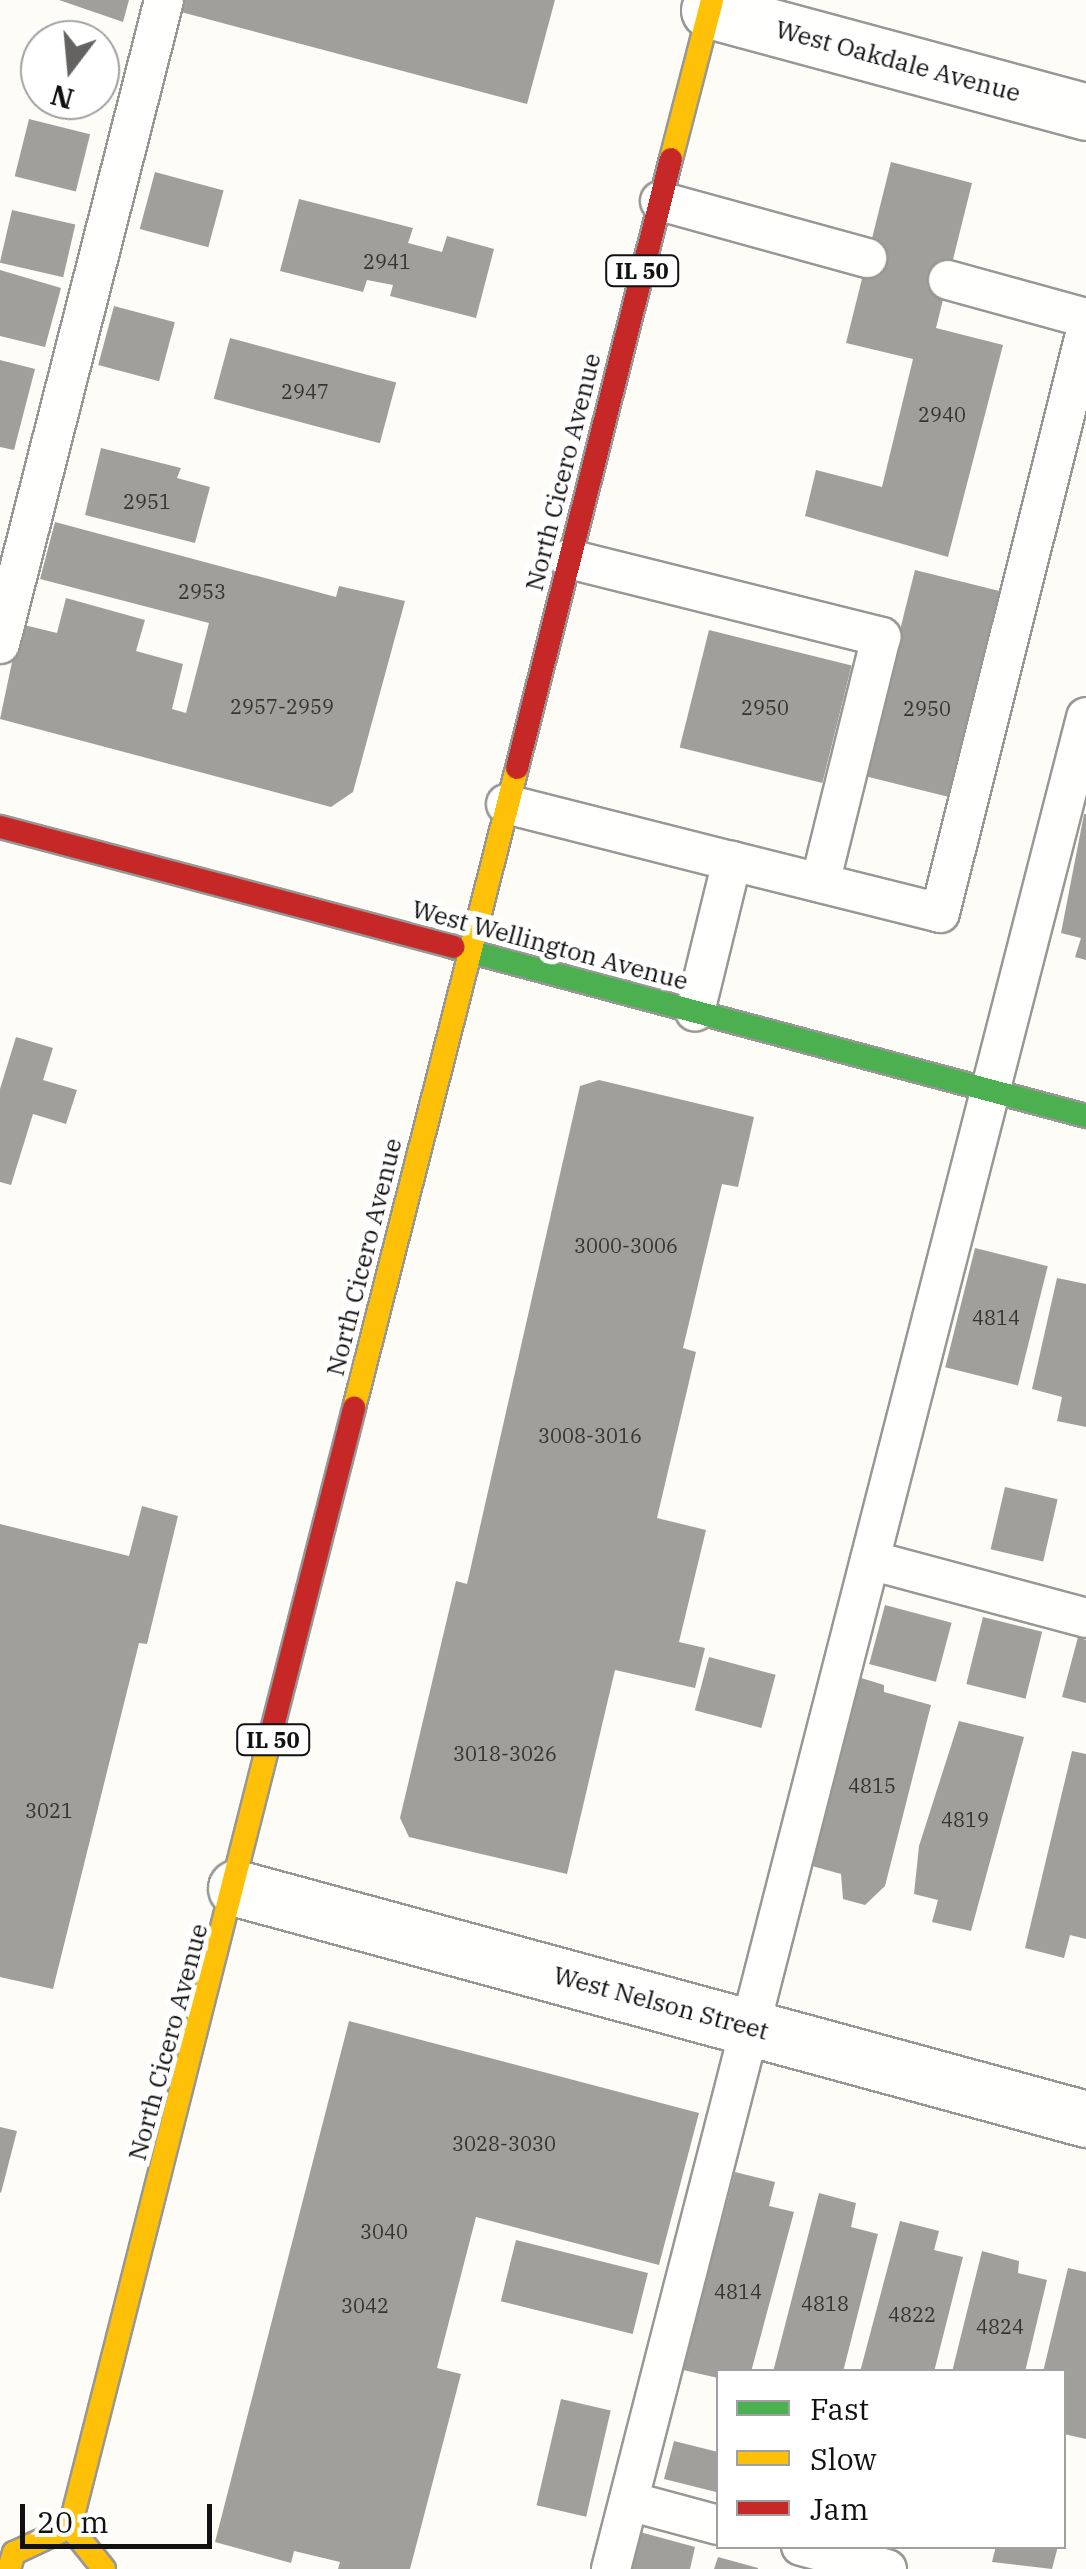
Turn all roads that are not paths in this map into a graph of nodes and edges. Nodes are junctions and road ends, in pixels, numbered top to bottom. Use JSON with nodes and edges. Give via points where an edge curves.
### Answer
{"nodes":[{"id":1,"x":164,"y":0,"type":"edge"},
{"id":2,"x":710,"y":5,"type":"edge"},
{"id":3,"x":1086,"y":112,"type":"edge"},
{"id":4,"x":660,"y":201,"type":"junction"},
{"id":5,"x":867,"y":258,"type":"dead end"},
{"id":6,"x":948,"y":280,"type":"dead end"},
{"id":7,"x":1086,"y":318,"type":"edge"},
{"id":8,"x":1086,"y":330,"type":"edge"},
{"id":9,"x":569,"y":558,"type":"junction"},
{"id":10,"x":0,"y":644,"type":"edge"},
{"id":11,"x":1086,"y":717,"type":"edge"},
{"id":12,"x":506,"y":804,"type":"junction"},
{"id":13,"x":0,"y":826,"type":"edge"},
{"id":14,"x":732,"y":861,"type":"junction"},
{"id":15,"x":820,"y":883,"type":"junction"},
{"id":16,"x":469,"y":952,"type":"junction"},
{"id":17,"x":695,"y":1012,"type":"junction"},
{"id":18,"x":990,"y":1090,"type":"junction"},
{"id":19,"x":1086,"y":1116,"type":"edge"},
{"id":20,"x":870,"y":1560,"type":"junction"},
{"id":21,"x":1086,"y":1618,"type":"edge"},
{"id":22,"x":236,"y":1888,"type":"junction"},
{"id":23,"x":750,"y":2028,"type":"junction"},
{"id":24,"x":1086,"y":2119,"type":"edge"},
{"id":25,"x":628,"y":2501,"type":"junction"},
{"id":26,"x":716,"y":2524,"type":"edge"},
{"id":27,"x":70,"y":2527,"type":"junction"},
{"id":28,"x":812,"y":2549,"type":"edge"},
{"id":29,"x":9,"y":2569,"type":"edge"},
{"id":30,"x":104,"y":2569,"type":"edge"},
{"id":31,"x":611,"y":2569,"type":"edge"},
{"id":32,"x":887,"y":2569,"type":"edge"}],
"edges":[{"from":1,"to":10,"type":"lane"},
{"from":2,"to":3,"type":"street","name":"West Oakdale Avenue"},
{"from":2,"to":4,"type":"main road","name":"North Cicero Avenue","number":"IL 50"},
{"from":4,"to":5,"type":"lane"},
{"from":4,"to":9,"type":"main road","name":"North Cicero Avenue","number":"IL 50"},
{"from":6,"to":7,"type":"lane"},
{"from":8,"to":15,"type":"lane","via":[[940,913]]},
{"from":9,"to":12,"type":"main road","name":"North Cicero Avenue","number":"IL 50"},
{"from":9,"to":15,"type":"lane","via":[[881,637]]},
{"from":11,"to":18,"type":"lane"},
{"from":12,"to":14,"type":"lane"},
{"from":12,"to":16,"type":"main road","name":"North Cicero Avenue","number":"IL 50"},
{"from":13,"to":16,"type":"main road","name":"West Wellington Avenue"},
{"from":14,"to":15,"type":"lane"},
{"from":14,"to":17,"type":"lane"},
{"from":16,"to":17,"type":"main road","name":"West Wellington Avenue"},
{"from":16,"to":22,"type":"main road","name":"North Cicero Avenue","number":"IL 50"},
{"from":17,"to":18,"type":"main road","name":"West Wellington Avenue"},
{"from":18,"to":19,"type":"main road","name":"West Wellington Avenue"},
{"from":18,"to":20,"type":"lane"},
{"from":20,"to":21,"type":"lane"},
{"from":20,"to":23,"type":"lane"},
{"from":22,"to":23,"type":"street","name":"West Nelson Street"},
{"from":22,"to":27,"type":"main road","name":"North Cicero Avenue","number":"IL 50"},
{"from":23,"to":24,"type":"street","name":"West Nelson Street"},
{"from":23,"to":25,"type":"lane"},
{"from":25,"to":26,"type":"lane"},
{"from":25,"to":31,"type":"lane"},
{"from":27,"to":29,"type":"main road","via":[[14,2553]]},
{"from":27,"to":30,"type":"main road"},
{"from":28,"to":32,"type":"lane"}]}
